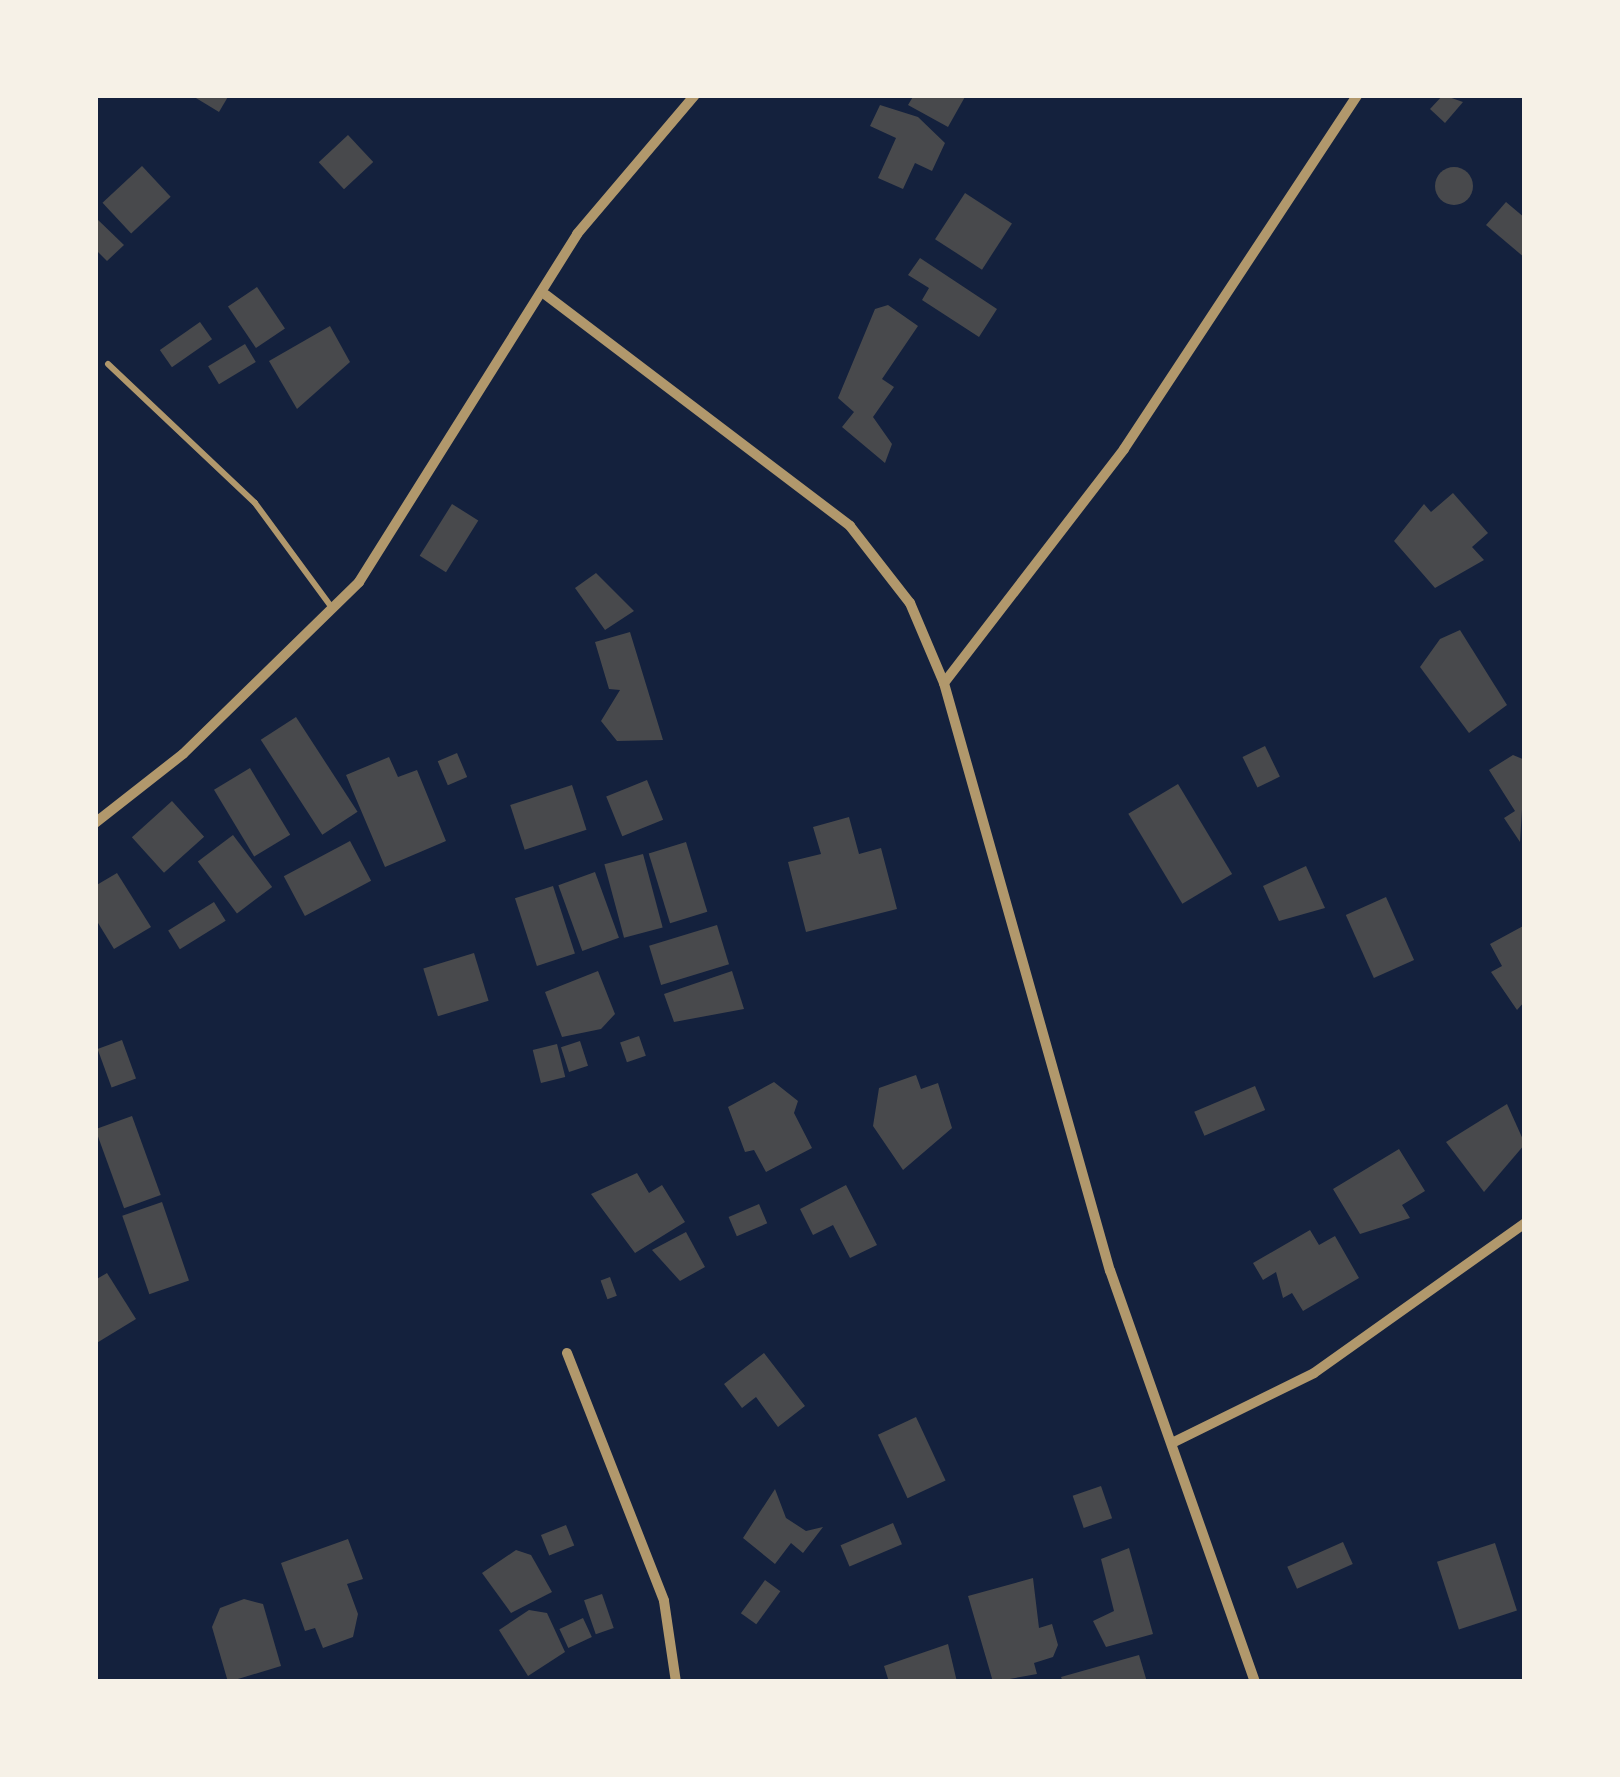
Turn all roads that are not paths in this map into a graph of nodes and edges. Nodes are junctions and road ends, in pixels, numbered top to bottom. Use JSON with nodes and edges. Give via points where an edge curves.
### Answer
{"nodes":[{"id":1,"x":694,"y":95,"type":"edge"},
{"id":2,"x":1357,"y":95,"type":"edge"},
{"id":3,"x":546,"y":295,"type":"junction"},
{"id":4,"x":108,"y":364,"type":"dead end"},
{"id":5,"x":332,"y":609,"type":"junction"},
{"id":6,"x":944,"y":684,"type":"junction"},
{"id":7,"x":95,"y":823,"type":"edge"},
{"id":8,"x":1525,"y":1224,"type":"edge"},
{"id":9,"x":567,"y":1353,"type":"dead end"},
{"id":10,"x":1172,"y":1443,"type":"junction"},
{"id":11,"x":676,"y":1682,"type":"edge"},
{"id":12,"x":1255,"y":1682,"type":"edge"}],
"edges":[{"from":1,"to":3,"type":"street","via":[[592,212]]},
{"from":2,"to":6,"type":"street","via":[[1124,449]]},
{"from":3,"to":5,"type":"street","via":[[425,488]]},
{"from":3,"to":6,"type":"street","via":[[850,526],[910,603]]},
{"from":4,"to":5,"type":"lane","via":[[255,503]]},
{"from":5,"to":7,"type":"street","via":[[183,754]]},
{"from":6,"to":10,"type":"street","via":[[1064,1121]]},
{"from":8,"to":10,"type":"street","via":[[1314,1373]]},
{"from":9,"to":11,"type":"street","via":[[664,1601]]},
{"from":10,"to":12,"type":"street"}]}
